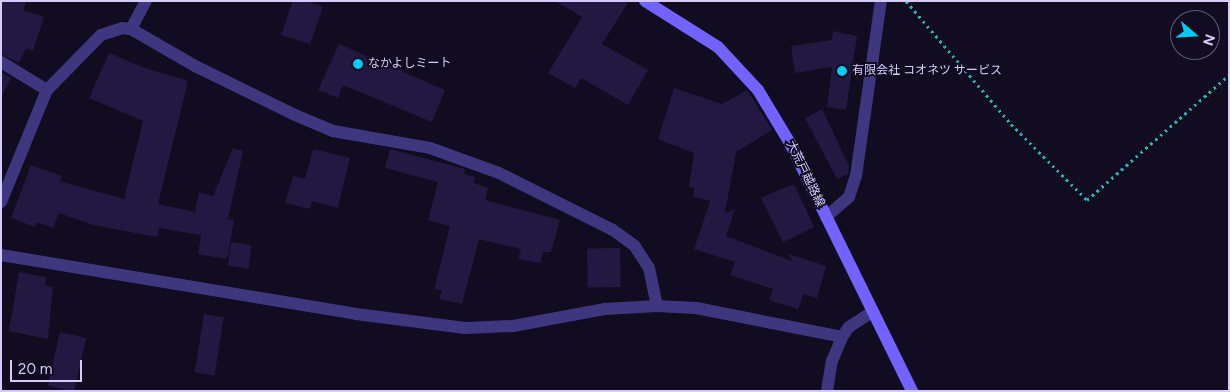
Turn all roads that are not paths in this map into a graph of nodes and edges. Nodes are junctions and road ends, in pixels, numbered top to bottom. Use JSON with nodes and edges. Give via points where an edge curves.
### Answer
{"nodes":[{"id":1,"x":146,"y":1,"type":"edge"},
{"id":2,"x":645,"y":1,"type":"edge"},
{"id":3,"x":881,"y":1,"type":"edge"},
{"id":4,"x":131,"y":29,"type":"junction"},
{"id":5,"x":1,"y":62,"type":"edge"},
{"id":6,"x":47,"y":90,"type":"junction"},
{"id":7,"x":1,"y":202,"type":"edge"},
{"id":8,"x":826,"y":217,"type":"junction"},
{"id":9,"x":1,"y":255,"type":"edge"},
{"id":10,"x":657,"y":306,"type":"junction"},
{"id":11,"x":872,"y":312,"type":"junction"},
{"id":12,"x":842,"y":337,"type":"junction"},
{"id":13,"x":827,"y":391,"type":"edge"},
{"id":14,"x":912,"y":391,"type":"edge"}],
"edges":[{"from":1,"to":4,"type":"street"},
{"from":2,"to":8,"type":"main road","name":"大荒戸越路線","via":[[718,47],[758,90],[792,145]]},
{"from":3,"to":8,"type":"street","via":[[856,176],[849,197]]},
{"from":4,"to":6,"type":"street","via":[[101,34]]},
{"from":4,"to":10,"type":"street","via":[[195,66],[310,122],[333,131],[430,148],[499,173],[613,230],[634,245],[649,268]]},
{"from":5,"to":6,"type":"street"},
{"from":6,"to":7,"type":"street"},
{"from":8,"to":11,"type":"main road","name":"大荒戸越路線"},
{"from":9,"to":10,"type":"street","via":[[356,314],[465,328],[513,326],[604,309]]},
{"from":10,"to":12,"type":"street","via":[[696,308]]},
{"from":11,"to":12,"type":"street","via":[[850,327]]},
{"from":11,"to":14,"type":"main road","name":"大荒戸越路線"},
{"from":12,"to":13,"type":"street","via":[[832,362]]}]}
